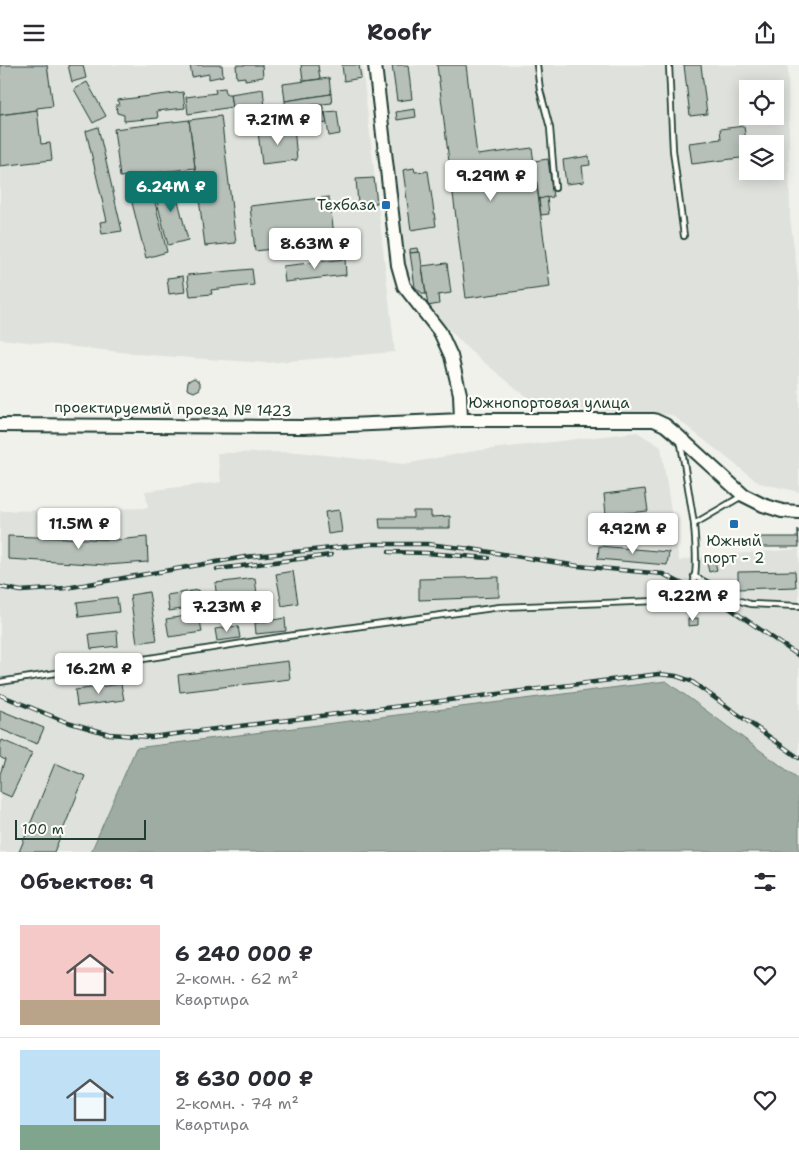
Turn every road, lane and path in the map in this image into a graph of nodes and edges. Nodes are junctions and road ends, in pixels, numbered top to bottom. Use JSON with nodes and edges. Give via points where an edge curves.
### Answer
{"nodes":[{"id":1,"x":375,"y":65,"type":"edge"},
{"id":2,"x":537,"y":65,"type":"edge"},
{"id":3,"x":669,"y":65,"type":"edge"},
{"id":4,"x":555,"y":188,"type":"dead end"},
{"id":5,"x":684,"y":236,"type":"dead end"},
{"id":6,"x":461,"y":420,"type":"junction"},
{"id":7,"x":0,"y":425,"type":"edge"},
{"id":8,"x":680,"y":439,"type":"junction"},
{"id":9,"x":743,"y":495,"type":"junction"},
{"id":10,"x":799,"y":512,"type":"edge"},
{"id":11,"x":694,"y":524,"type":"junction"},
{"id":12,"x":694,"y":576,"type":"junction"},
{"id":13,"x":799,"y":606,"type":"edge"},
{"id":14,"x":0,"y":682,"type":"edge"}],
"edges":[{"from":1,"to":6,"type":"main road","name":"Южнопортовая улица","via":[[398,265],[404,286],[440,332],[451,356],[460,394]]},
{"from":2,"to":4,"type":"lane","via":[[550,129]]},
{"from":3,"to":5,"type":"lane","via":[[673,150]]},
{"from":6,"to":7,"type":"main road","name":"проектируемый проезд № 1423","via":[[304,427]]},
{"from":6,"to":8,"type":"main road","name":"Южнопортовая улица","via":[[654,420]]},
{"from":8,"to":9,"type":"main road","name":"Южнопортовая улица"},
{"from":8,"to":11,"type":"lane"},
{"from":9,"to":10,"type":"main road","name":"Южнопортовая улица","via":[[782,511]]},
{"from":9,"to":11,"type":"lane"},
{"from":11,"to":12,"type":"lane"},
{"from":12,"to":13,"type":"lane","via":[[750,604]]},
{"from":12,"to":14,"type":"lane","via":[[687,597],[672,601],[500,607],[281,637]]}]}
